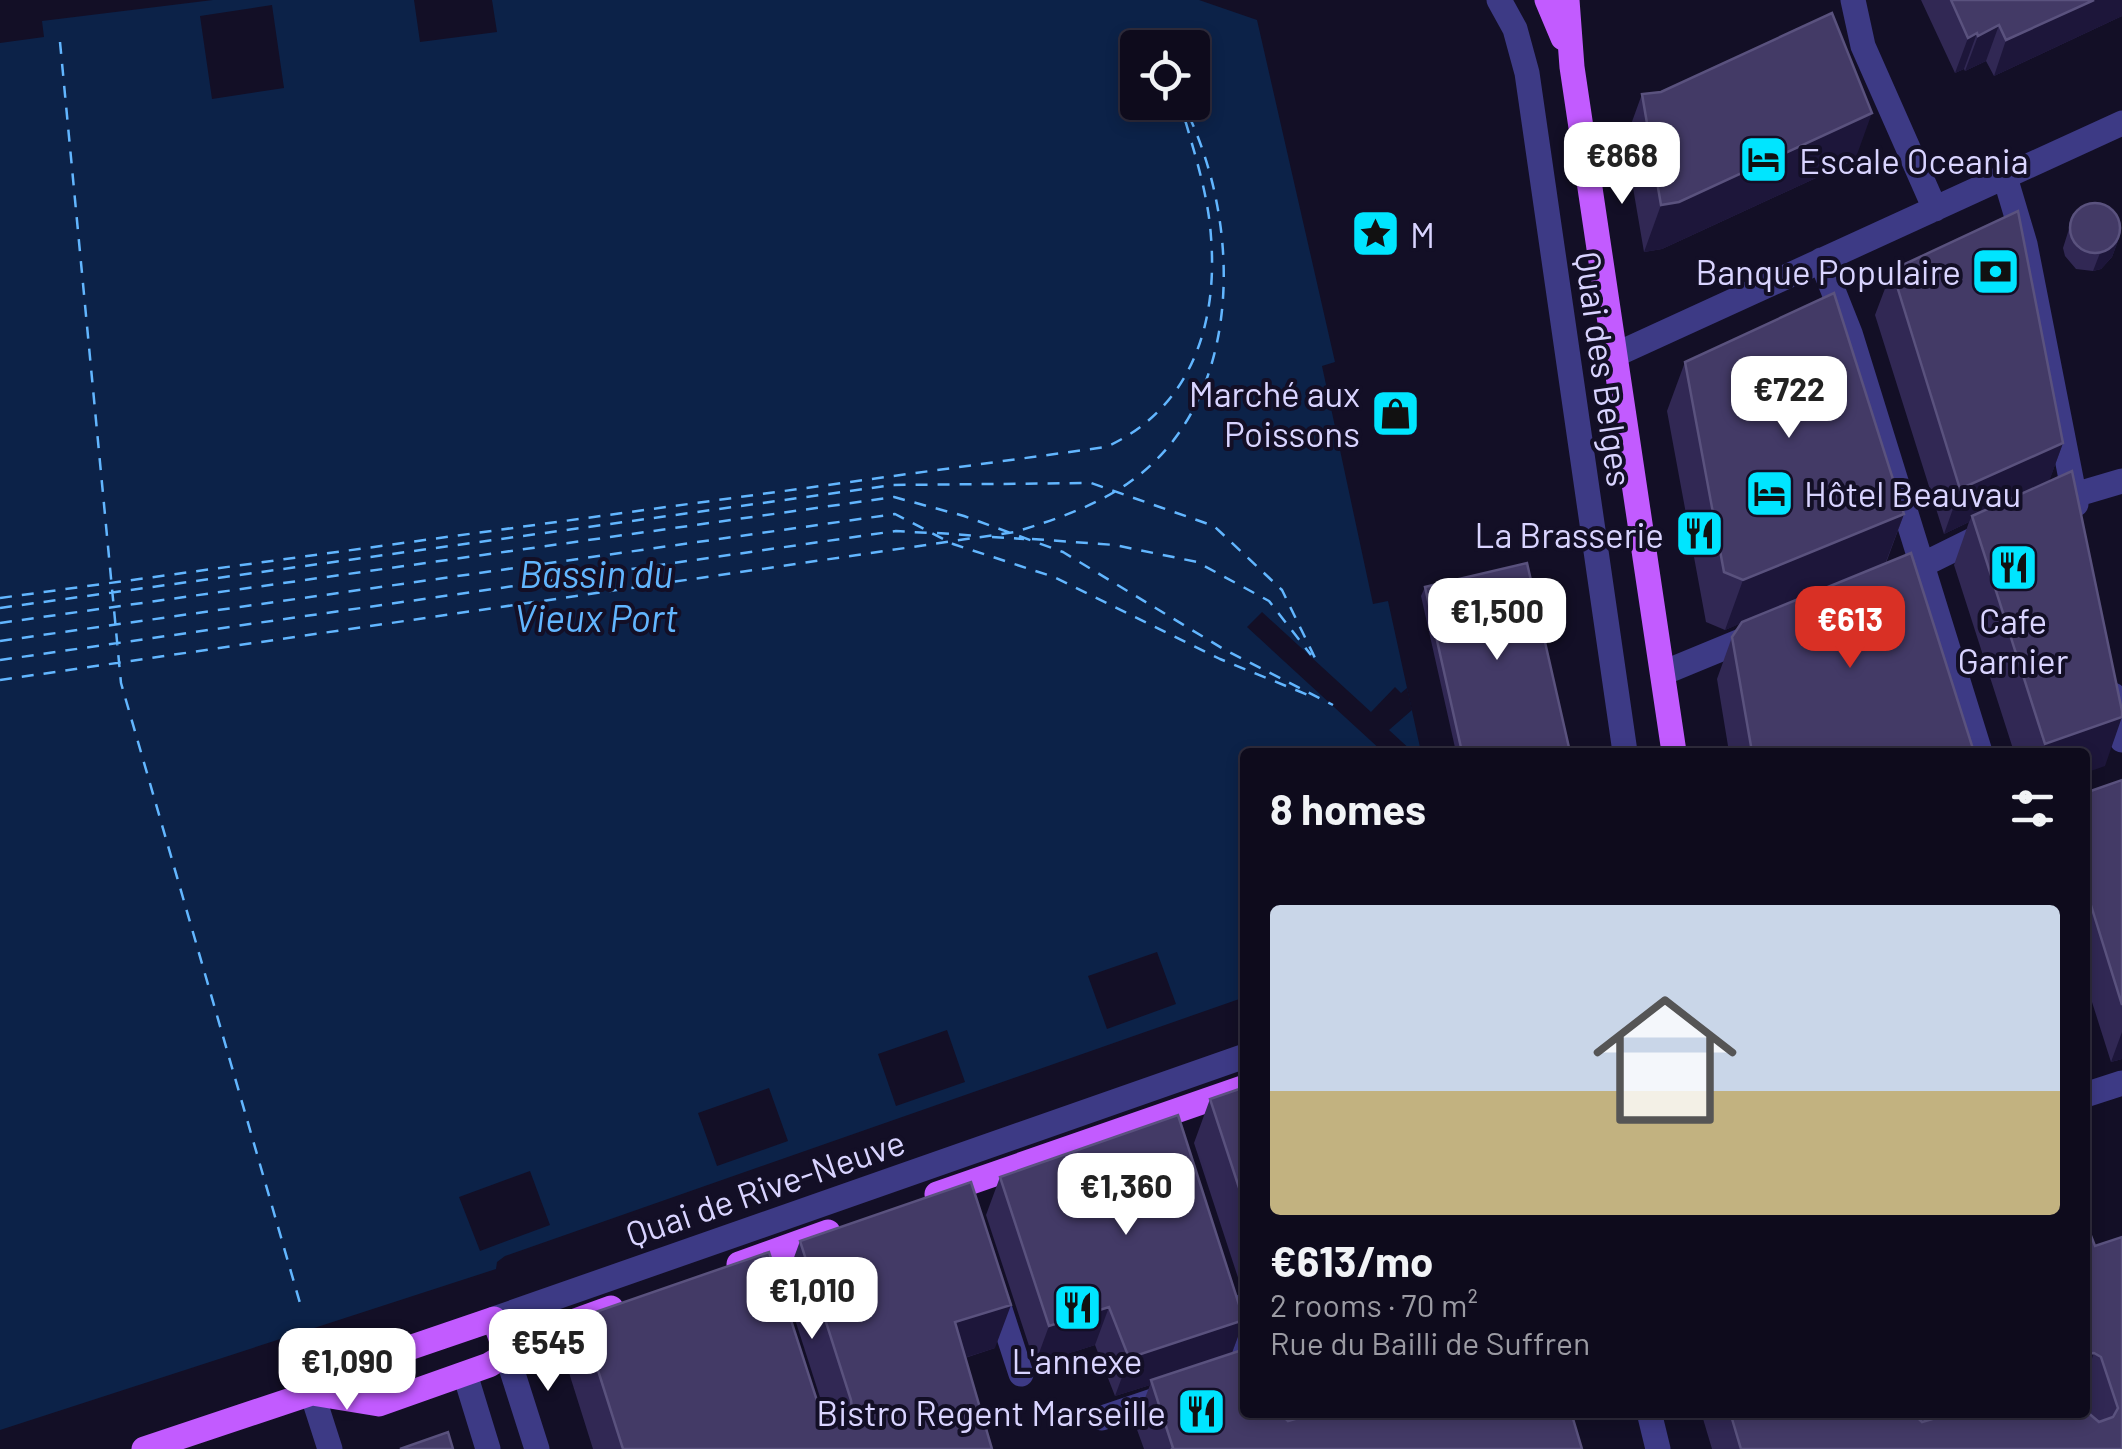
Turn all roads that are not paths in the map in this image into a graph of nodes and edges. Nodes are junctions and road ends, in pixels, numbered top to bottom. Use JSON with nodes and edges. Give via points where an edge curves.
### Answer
{"nodes":[{"id":1,"x":1499,"y":0,"type":"edge"},
{"id":2,"x":1547,"y":0,"type":"edge"},
{"id":3,"x":1567,"y":0,"type":"edge"},
{"id":4,"x":1854,"y":0,"type":"edge"},
{"id":5,"x":1570,"y":52,"type":"junction"},
{"id":6,"x":2122,"y":122,"type":"edge"},
{"id":7,"x":2005,"y":177,"type":"junction"},
{"id":8,"x":1934,"y":209,"type":"junction"},
{"id":9,"x":1821,"y":260,"type":"junction"},
{"id":10,"x":1615,"y":355,"type":"junction"},
{"id":11,"x":2122,"y":481,"type":"edge"},
{"id":12,"x":2074,"y":493,"type":"junction"},
{"id":13,"x":2081,"y":531,"type":"edge"},
{"id":14,"x":1923,"y":566,"type":"junction"},
{"id":15,"x":1888,"y":581,"type":"edge"},
{"id":16,"x":1782,"y":624,"type":"edge"},
{"id":17,"x":2107,"y":664,"type":"edge"},
{"id":18,"x":1663,"y":673,"type":"junction"},
{"id":19,"x":2122,"y":740,"type":"edge"},
{"id":20,"x":1624,"y":748,"type":"edge"},
{"id":21,"x":1673,"y":748,"type":"edge"},
{"id":22,"x":1979,"y":748,"type":"edge"},
{"id":23,"x":1240,"y":1058,"type":"edge"},
{"id":24,"x":2122,"y":1082,"type":"edge"},
{"id":25,"x":2090,"y":1087,"type":"edge"},
{"id":26,"x":1240,"y":1089,"type":"edge"},
{"id":27,"x":1168,"y":1114,"type":"junction"},
{"id":28,"x":1176,"y":1142,"type":"edge"},
{"id":29,"x":904,"y":1206,"type":"edge"},
{"id":30,"x":850,"y":1225,"type":"edge"},
{"id":31,"x":984,"y":1262,"type":"edge"},
{"id":32,"x":722,"y":1270,"type":"edge"},
{"id":33,"x":1222,"y":1280,"type":"edge"},
{"id":34,"x":632,"y":1301,"type":"edge"},
{"id":35,"x":494,"y":1319,"type":"junction"},
{"id":36,"x":1240,"y":1336,"type":"edge"},
{"id":37,"x":507,"y":1355,"type":"junction"},
{"id":38,"x":465,"y":1374,"type":"junction"},
{"id":39,"x":1021,"y":1374,"type":"dead end"},
{"id":40,"x":1192,"y":1388,"type":"edge"},
{"id":41,"x":312,"y":1393,"type":"junction"},
{"id":42,"x":1102,"y":1418,"type":"dead end"},
{"id":43,"x":1650,"y":1418,"type":"edge"},
{"id":44,"x":144,"y":1449,"type":"edge"},
{"id":45,"x":330,"y":1449,"type":"edge"},
{"id":46,"x":488,"y":1449,"type":"edge"},
{"id":47,"x":537,"y":1449,"type":"edge"},
{"id":48,"x":1658,"y":1449,"type":"edge"}],
"edges":[{"from":1,"to":20,"type":"street","name":"Quai des Belges","via":[[1527,73]]},
{"from":2,"to":5,"type":"main road","name":"Quai des Belges"},
{"from":3,"to":5,"type":"main road","name":"Quai des Belges"},
{"from":4,"to":8,"type":"street","via":[[1863,46]]},
{"from":5,"to":10,"type":"main road","name":"Quai des Belges"},
{"from":6,"to":7,"type":"street"},
{"from":7,"to":8,"type":"street"},
{"from":7,"to":12,"type":"street","via":[[2025,244]]},
{"from":8,"to":9,"type":"street"},
{"from":9,"to":10,"type":"street"},
{"from":9,"to":14,"type":"street"},
{"from":10,"to":18,"type":"main road","name":"Quai des Belges"},
{"from":11,"to":12,"type":"street"},
{"from":12,"to":13,"type":"street"},
{"from":12,"to":14,"type":"street"},
{"from":14,"to":15,"type":"street"},
{"from":14,"to":22,"type":"street"},
{"from":16,"to":18,"type":"street"},
{"from":17,"to":19,"type":"street"},
{"from":18,"to":21,"type":"main road","name":"Quai des Belges"},
{"from":23,"to":35,"type":"street","name":"Quai de Rive-Neuve"},
{"from":24,"to":25,"type":"street"},
{"from":26,"to":27,"type":"main road","name":"Quai de Rive-Neuve"},
{"from":27,"to":28,"type":"street"},
{"from":27,"to":29,"type":"main road","name":"Quai de Rive-Neuve","via":[[963,1197]]},
{"from":30,"to":32,"type":"main road","name":"Quai de Rive-Neuve","via":[[762,1267]]},
{"from":31,"to":39,"type":"street"},
{"from":33,"to":36,"type":"street"},
{"from":34,"to":37,"type":"main road","name":"Quai de Rive-Neuve","via":[[542,1332]]},
{"from":35,"to":37,"type":"main road"},
{"from":35,"to":41,"type":"main road","name":"Quai de Rive-Neuve","via":[[365,1363]]},
{"from":37,"to":38,"type":"main road","name":"Quai de Rive-Neuve"},
{"from":37,"to":47,"type":"street"},
{"from":38,"to":41,"type":"main road","name":"Quai de Rive-Neuve","via":[[379,1404]]},
{"from":38,"to":46,"type":"street"},
{"from":40,"to":42,"type":"street"},
{"from":41,"to":44,"type":"main road","name":"Quai de Rive-Neuve"},
{"from":41,"to":45,"type":"street"},
{"from":43,"to":48,"type":"street"}]}
